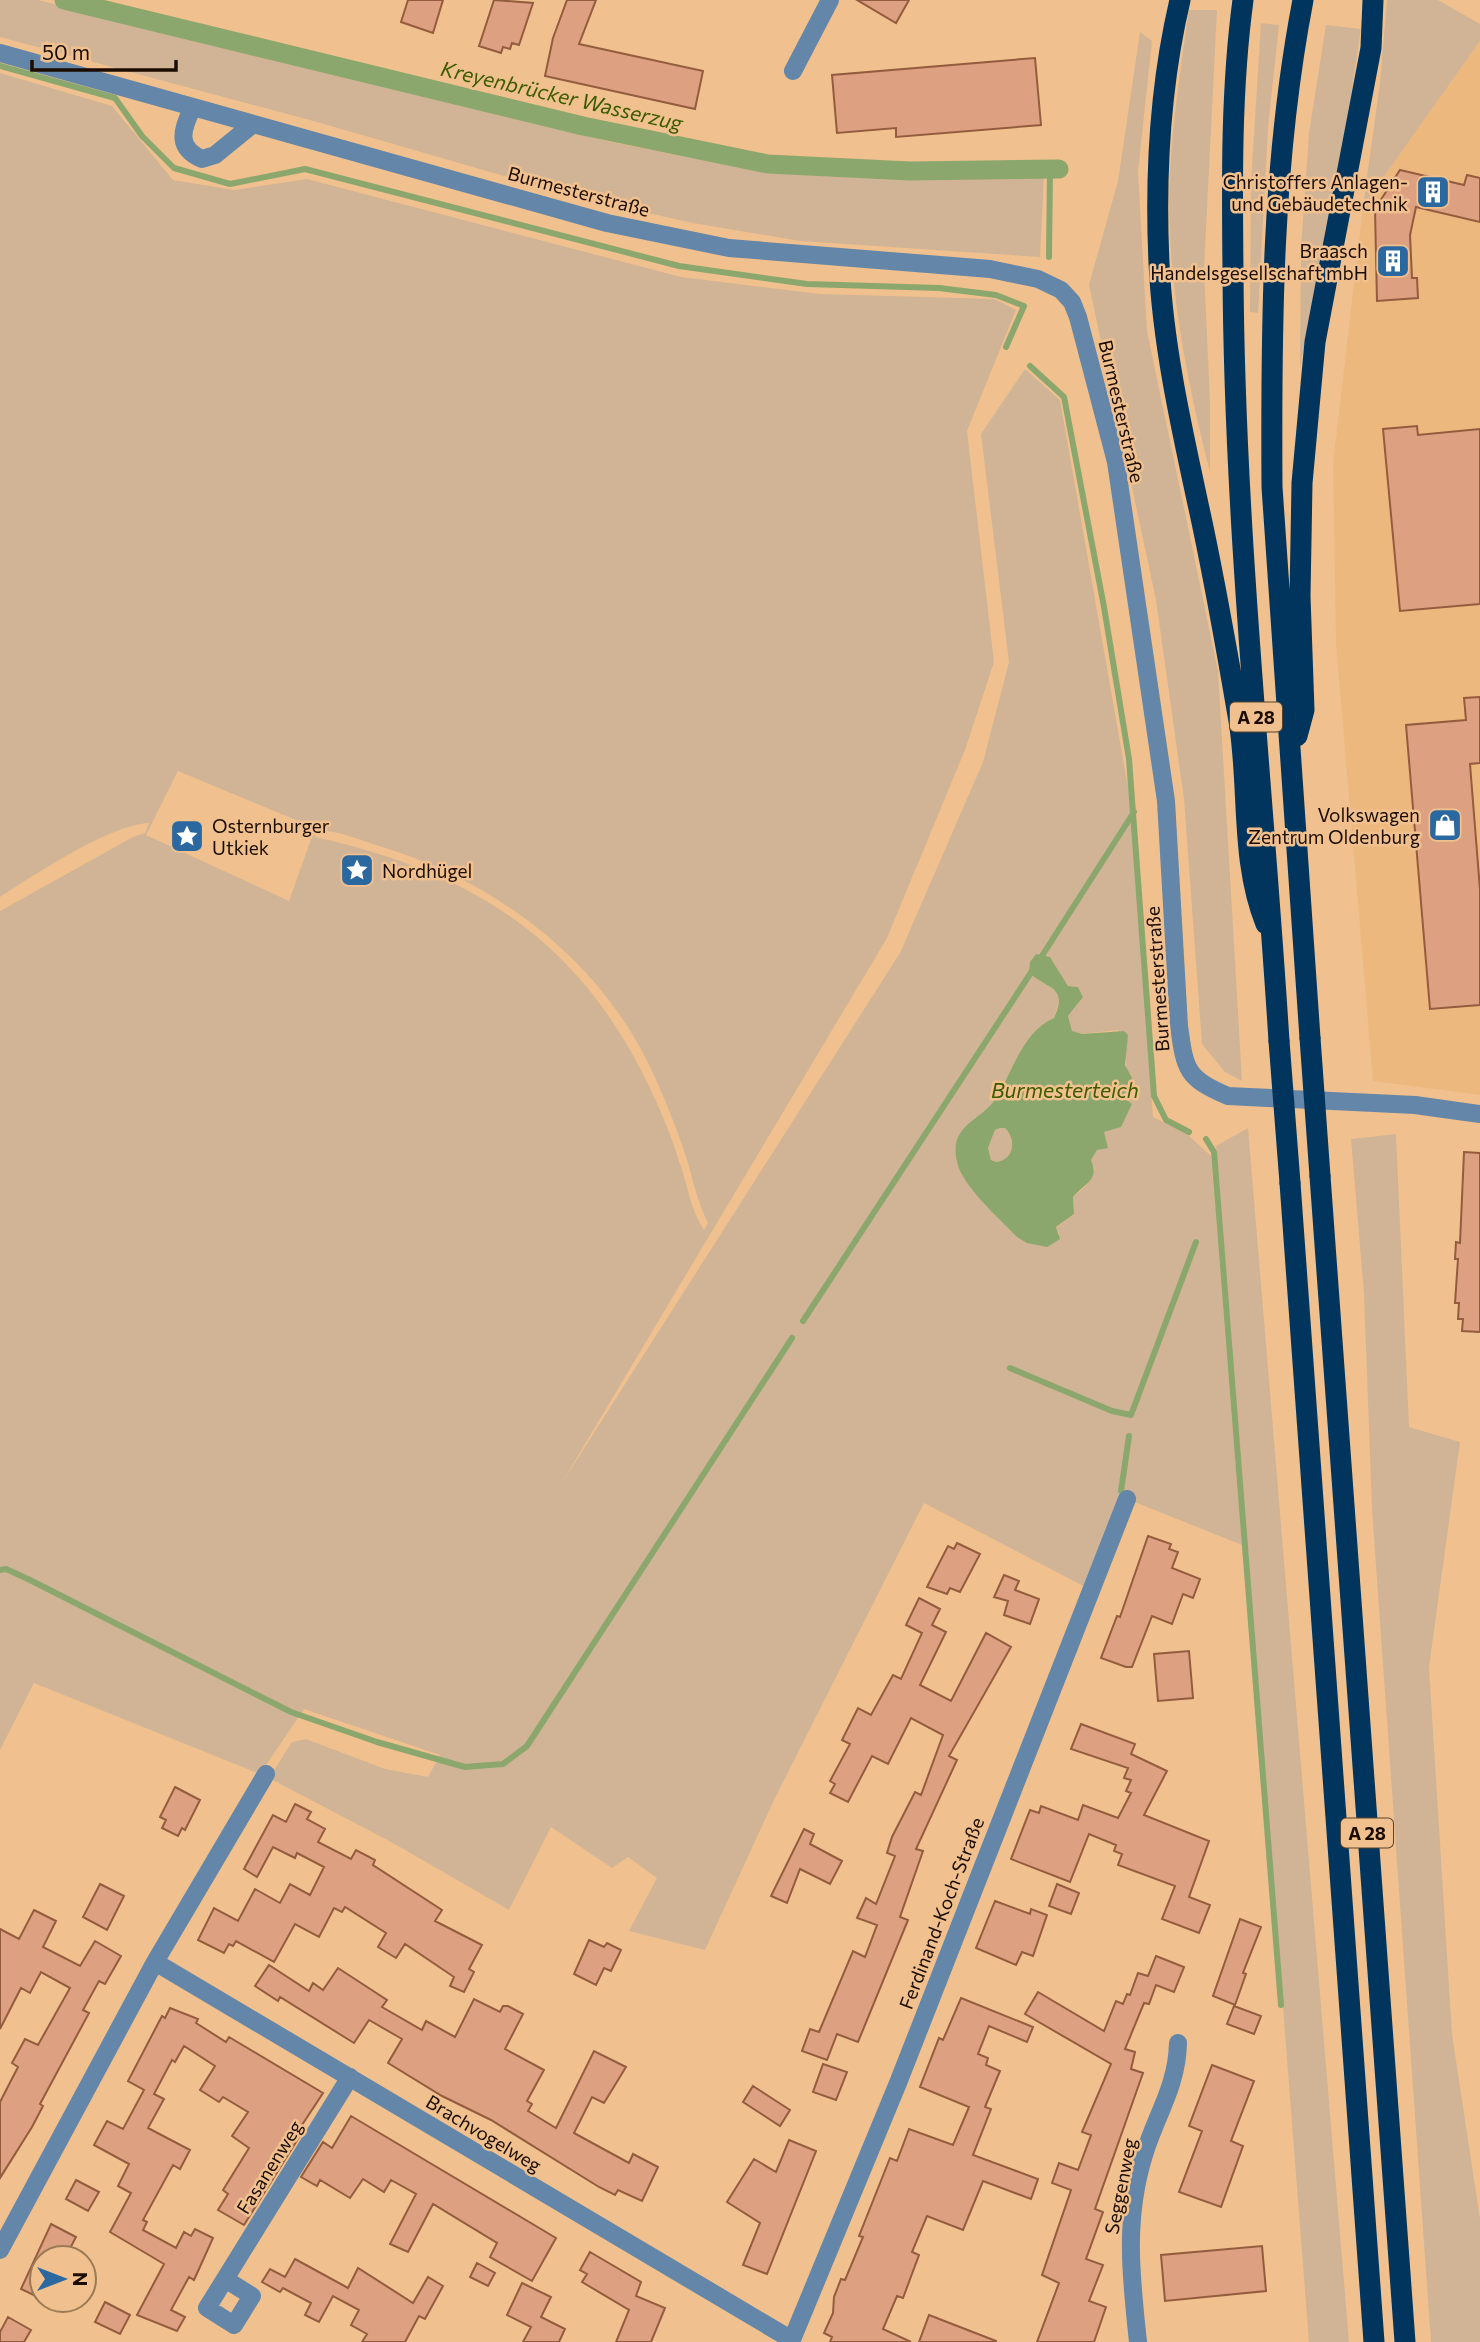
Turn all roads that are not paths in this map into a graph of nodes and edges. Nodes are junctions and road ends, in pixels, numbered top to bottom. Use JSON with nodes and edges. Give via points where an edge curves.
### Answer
{"nodes":[{"id":1,"x":830,"y":0,"type":"edge"},
{"id":2,"x":1180,"y":0,"type":"edge"},
{"id":3,"x":1242,"y":0,"type":"edge"},
{"id":4,"x":1303,"y":0,"type":"edge"},
{"id":5,"x":1373,"y":0,"type":"edge"},
{"id":6,"x":0,"y":53,"type":"edge"},
{"id":7,"x":793,"y":71,"type":"dead end"},
{"id":8,"x":192,"y":109,"type":"junction"},
{"id":9,"x":253,"y":124,"type":"junction"},
{"id":10,"x":1292,"y":755,"type":"junction"},
{"id":11,"x":1273,"y":941,"type":"junction"},
{"id":12,"x":1480,"y":1114,"type":"edge"},
{"id":13,"x":1127,"y":1499,"type":"dead end"},
{"id":14,"x":265,"y":1774,"type":"dead end"},
{"id":15,"x":155,"y":1962,"type":"junction"},
{"id":16,"x":1178,"y":2043,"type":"dead end"},
{"id":17,"x":350,"y":2077,"type":"junction"},
{"id":18,"x":0,"y":2250,"type":"edge"},
{"id":19,"x":225,"y":2279,"type":"dead end"},
{"id":20,"x":791,"y":2341,"type":"edge"},
{"id":21,"x":1138,"y":2342,"type":"edge"},
{"id":22,"x":1374,"y":2342,"type":"edge"},
{"id":23,"x":1405,"y":2342,"type":"edge"}],
"edges":[{"from":1,"to":7,"type":"street"},
{"from":2,"to":11,"type":"highway","via":[[1168,53],[1158,158],[1159,264],[1173,387],[1218,597],[1240,730],[1254,894]]},
{"from":3,"to":11,"type":"highway","number":"A 28","via":[[1232,174],[1233,338]]},
{"from":4,"to":10,"type":"highway","number":"A 28","via":[[1278,177],[1272,487]]},
{"from":5,"to":10,"type":"highway","via":[[1370,48],[1315,342],[1302,483],[1304,710]]},
{"from":6,"to":8,"type":"street","name":"Burmesterstraße"},
{"from":8,"to":9,"type":"street","name":"Burmesterstraße"},
{"from":8,"to":9,"type":"street","via":[[183,128],[183,144],[202,159],[215,155]]},
{"from":9,"to":12,"type":"street","name":"Burmesterstraße","via":[[607,223],[729,248],[990,269],[1038,279],[1061,290],[1077,317],[1116,462],[1166,801],[1184,1059],[1200,1085],[1228,1096],[1415,1105]]},
{"from":10,"to":23,"type":"highway","number":"A 28","bridge":true},
{"from":11,"to":22,"type":"highway","number":"A 28","bridge":true},
{"from":13,"to":20,"type":"street","name":"Ferdinand-Koch-Straße","via":[[898,2083]]},
{"from":14,"to":15,"type":"street"},
{"from":15,"to":17,"type":"street","name":"Brachvogelweg"},
{"from":15,"to":18,"type":"street"},
{"from":16,"to":21,"type":"street","name":"Seggenweg","via":[[1177,2069],[1143,2156],[1129,2234]]},
{"from":17,"to":19,"type":"street","name":"Fasanenweg"},
{"from":17,"to":20,"type":"street","name":"Brachvogelweg"}]}
